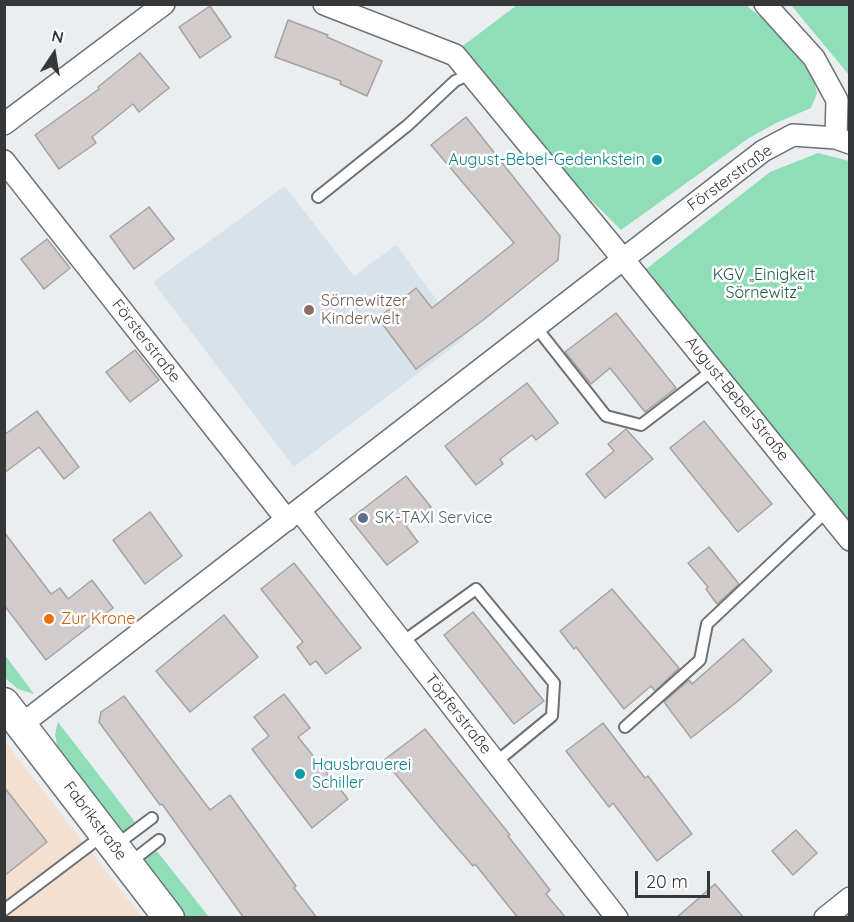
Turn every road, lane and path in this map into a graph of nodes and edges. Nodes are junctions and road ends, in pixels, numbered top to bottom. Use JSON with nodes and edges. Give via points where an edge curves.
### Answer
{"nodes":[{"id":1,"x":164,"y":4,"type":"edge"},
{"id":2,"x":324,"y":4,"type":"edge"},
{"id":3,"x":765,"y":4,"type":"edge"},
{"id":4,"x":470,"y":74,"type":"junction"},
{"id":5,"x":4,"y":124,"type":"edge"},
{"id":6,"x":843,"y":141,"type":"edge"},
{"id":7,"x":4,"y":161,"type":"edge"},
{"id":8,"x":318,"y":197,"type":"dead end"},
{"id":9,"x":623,"y":259,"type":"junction"},
{"id":10,"x":537,"y":327,"type":"junction"},
{"id":11,"x":713,"y":370,"type":"junction"},
{"id":12,"x":827,"y":510,"type":"junction"},
{"id":13,"x":294,"y":515,"type":"junction"},
{"id":14,"x":849,"y":540,"type":"edge"},
{"id":15,"x":401,"y":642,"type":"junction"},
{"id":16,"x":13,"y":714,"type":"edge"},
{"id":17,"x":625,"y":727,"type":"dead end"},
{"id":18,"x":496,"y":762,"type":"junction"},
{"id":19,"x":152,"y":818,"type":"dead end"},
{"id":20,"x":159,"y":840,"type":"dead end"},
{"id":21,"x":116,"y":848,"type":"junction"},
{"id":22,"x":849,"y":898,"type":"edge"},
{"id":23,"x":4,"y":910,"type":"edge"},
{"id":24,"x":169,"y":918,"type":"edge"},
{"id":25,"x":617,"y":918,"type":"edge"},
{"id":26,"x":825,"y":918,"type":"edge"}],
"edges":[{"from":1,"to":5,"type":"street"},
{"from":2,"to":4,"type":"street","via":[[455,55]]},
{"from":3,"to":6,"type":"street","via":[[814,58],[837,100]]},
{"from":4,"to":8,"type":"lane","via":[[455,81],[408,125]]},
{"from":4,"to":9,"type":"street"},
{"from":6,"to":9,"type":"street","name":"Försterstraße","via":[[793,135],[762,151]]},
{"from":7,"to":13,"type":"street","name":"Försterstraße"},
{"from":9,"to":10,"type":"street","name":"Försterstraße"},
{"from":9,"to":11,"type":"street","name":"August-Bebel-Straße"},
{"from":10,"to":11,"type":"lane","via":[[606,416],[632,423],[641,425]]},
{"from":10,"to":13,"type":"street","name":"Försterstraße"},
{"from":11,"to":12,"type":"street","name":"August-Bebel-Straße"},
{"from":12,"to":14,"type":"street","name":"August-Bebel-Straße"},
{"from":12,"to":17,"type":"lane","via":[[707,624],[700,660]]},
{"from":13,"to":15,"type":"street","name":"Töpferstraße"},
{"from":13,"to":16,"type":"street","name":"Försterstraße"},
{"from":15,"to":18,"type":"street","name":"Töpferstraße"},
{"from":15,"to":18,"type":"lane","via":[[476,589],[554,683],[552,716]]},
{"from":16,"to":21,"type":"street","name":"Fabrikstraße"},
{"from":18,"to":25,"type":"street","name":"Töpferstraße"},
{"from":19,"to":21,"type":"lane"},
{"from":20,"to":21,"type":"lane"},
{"from":21,"to":23,"type":"lane"},
{"from":21,"to":24,"type":"street","name":"Fabrikstraße"},
{"from":22,"to":26,"type":"street"}]}
